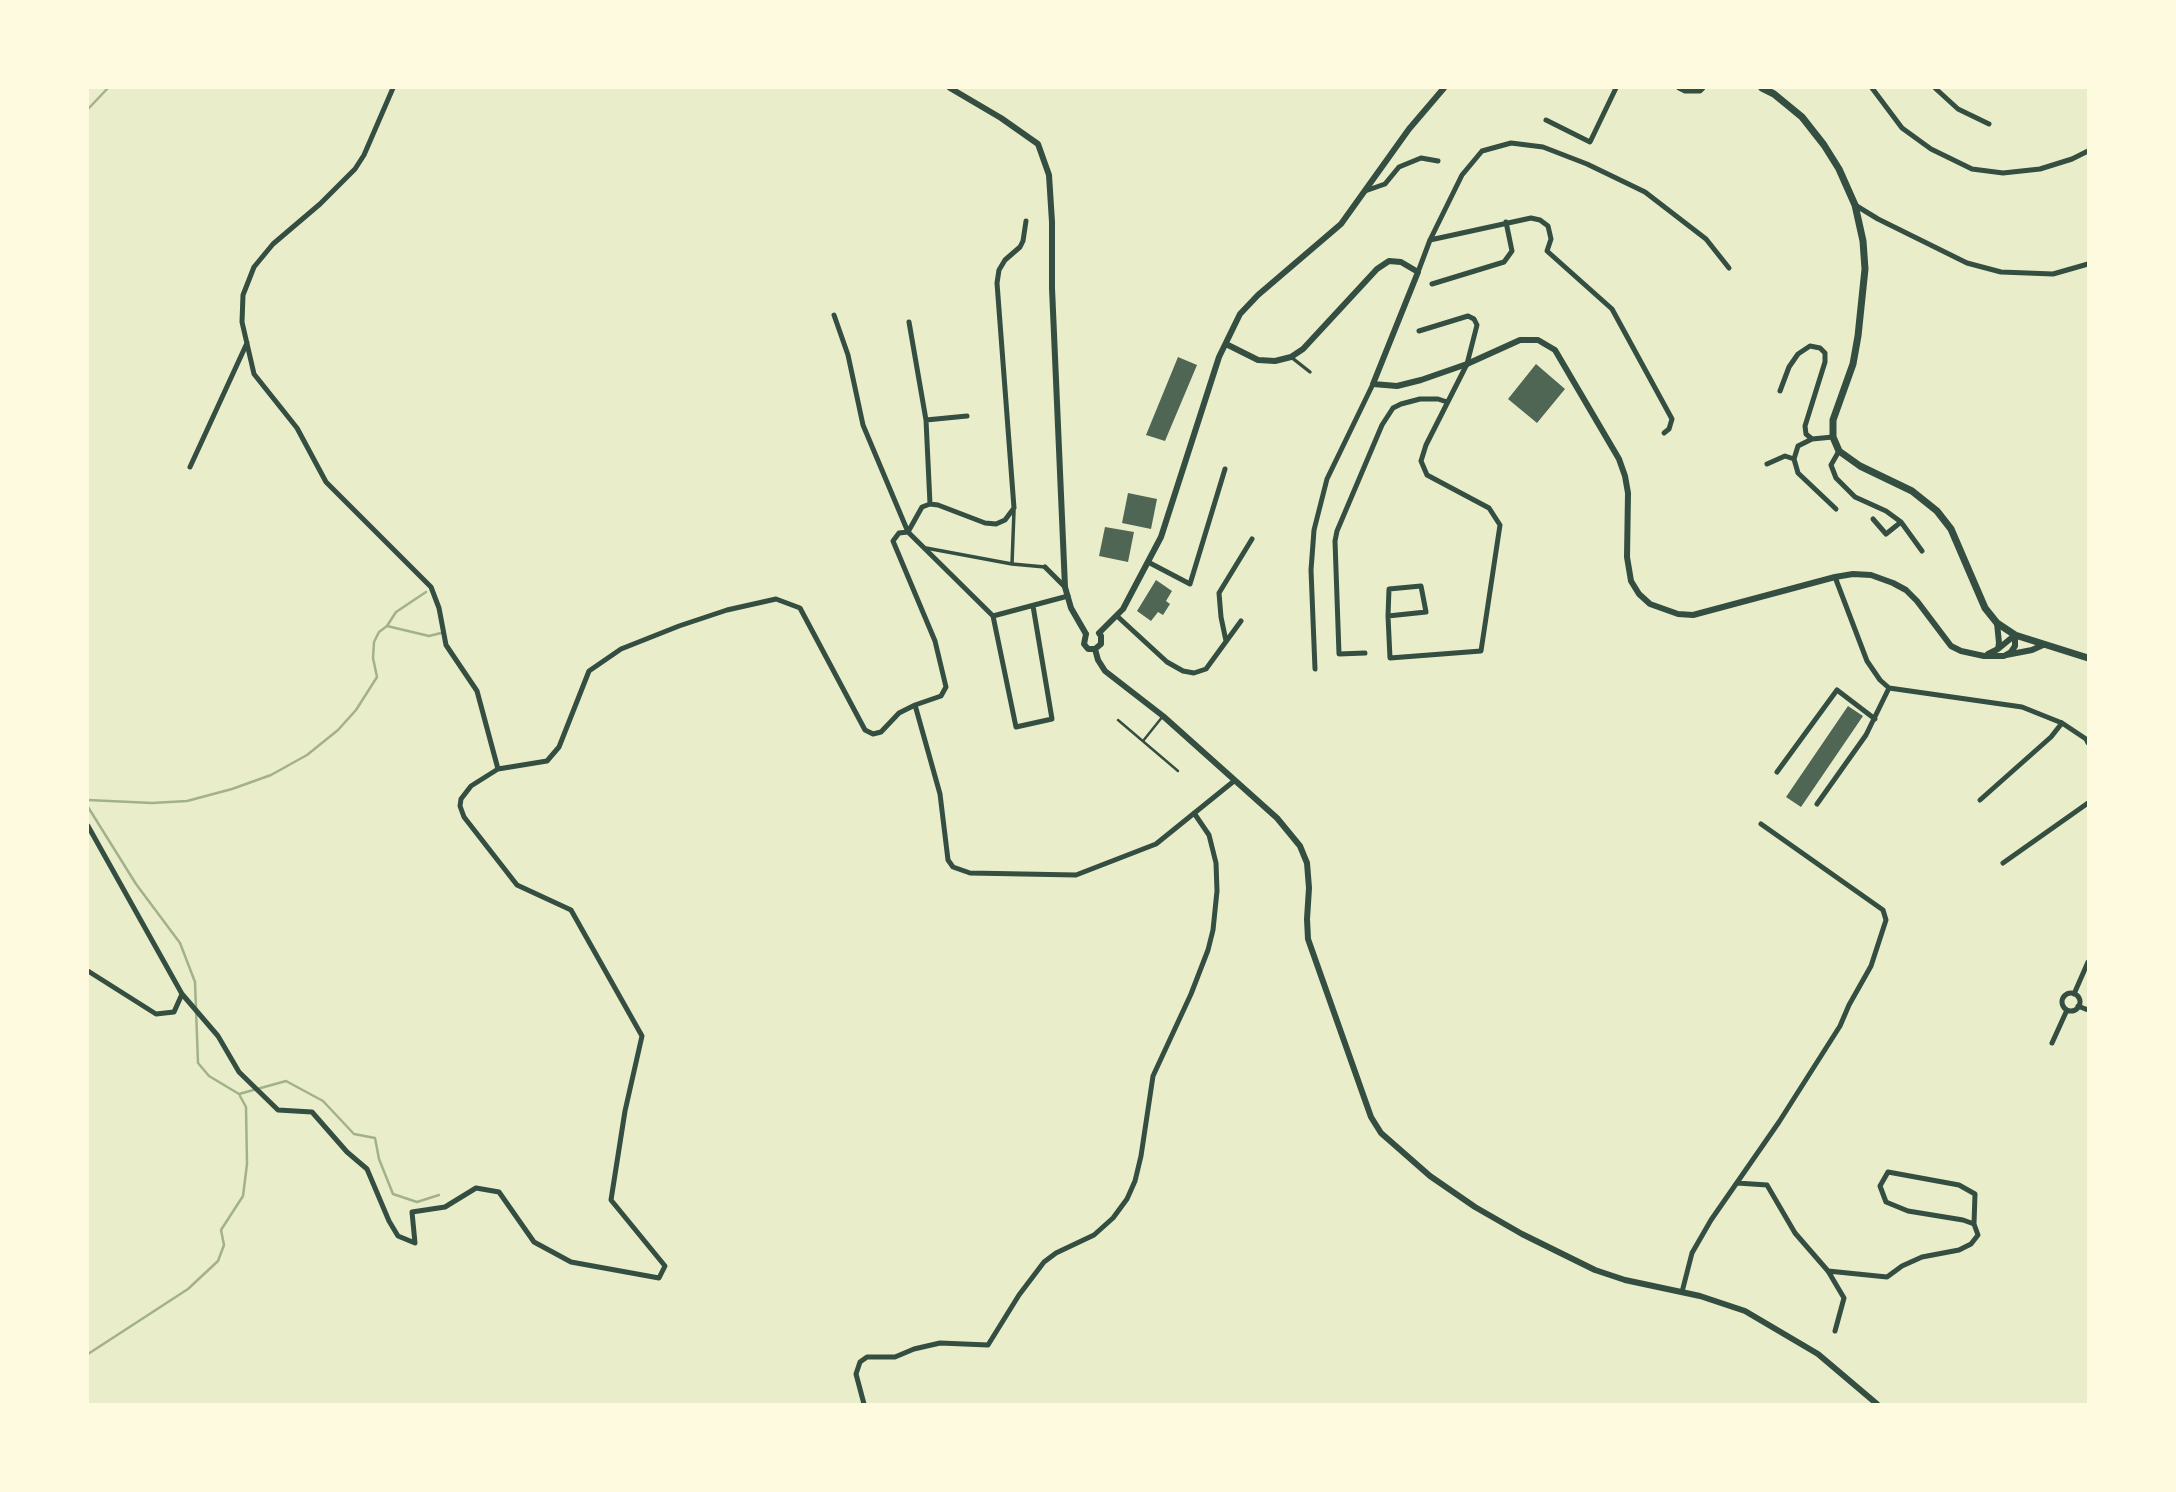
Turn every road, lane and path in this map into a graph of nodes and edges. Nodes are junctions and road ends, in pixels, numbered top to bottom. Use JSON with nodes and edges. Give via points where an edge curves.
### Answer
{"nodes":[{"id":1,"x":393,"y":88,"type":"edge"},
{"id":2,"x":950,"y":88,"type":"edge"},
{"id":3,"x":1444,"y":88,"type":"edge"},
{"id":4,"x":1616,"y":88,"type":"edge"},
{"id":5,"x":1679,"y":88,"type":"edge"},
{"id":6,"x":1703,"y":88,"type":"edge"},
{"id":7,"x":1762,"y":88,"type":"edge"},
{"id":8,"x":1872,"y":88,"type":"edge"},
{"id":9,"x":1935,"y":88,"type":"edge"},
{"id":10,"x":1546,"y":120,"type":"dead end"},
{"id":11,"x":1989,"y":124,"type":"dead end"},
{"id":12,"x":2088,"y":151,"type":"edge"},
{"id":13,"x":1438,"y":161,"type":"dead end"},
{"id":14,"x":1365,"y":191,"type":"junction"},
{"id":15,"x":1855,"y":205,"type":"junction"},
{"id":16,"x":1026,"y":221,"type":"dead end"},
{"id":17,"x":1506,"y":222,"type":"junction"},
{"id":18,"x":1430,"y":240,"type":"junction"},
{"id":19,"x":2088,"y":264,"type":"edge"},
{"id":20,"x":1729,"y":268,"type":"dead end"},
{"id":21,"x":1418,"y":272,"type":"junction"},
{"id":22,"x":1432,"y":284,"type":"dead end"},
{"id":23,"x":834,"y":316,"type":"dead end"},
{"id":24,"x":909,"y":322,"type":"dead end"},
{"id":25,"x":1419,"y":331,"type":"dead end"},
{"id":26,"x":247,"y":342,"type":"junction"},
{"id":27,"x":1226,"y":344,"type":"junction"},
{"id":28,"x":1290,"y":357,"type":"junction"},
{"id":29,"x":1467,"y":364,"type":"junction"},
{"id":30,"x":1310,"y":372,"type":"dead end"},
{"id":31,"x":1373,"y":384,"type":"junction"},
{"id":32,"x":1780,"y":391,"type":"dead end"},
{"id":33,"x":1447,"y":402,"type":"junction"},
{"id":34,"x":967,"y":416,"type":"dead end"},
{"id":35,"x":926,"y":420,"type":"junction"},
{"id":36,"x":1664,"y":432,"type":"dead end"},
{"id":37,"x":1833,"y":437,"type":"junction"},
{"id":38,"x":1812,"y":439,"type":"junction"},
{"id":39,"x":1839,"y":451,"type":"junction"},
{"id":40,"x":1794,"y":459,"type":"junction"},
{"id":41,"x":1768,"y":464,"type":"dead end"},
{"id":42,"x":190,"y":467,"type":"dead end"},
{"id":43,"x":1225,"y":468,"type":"dead end"},
{"id":44,"x":930,"y":504,"type":"junction"},
{"id":45,"x":1014,"y":508,"type":"junction"},
{"id":46,"x":1836,"y":509,"type":"dead end"},
{"id":47,"x":1873,"y":519,"type":"dead end"},
{"id":48,"x":1901,"y":522,"type":"junction"},
{"id":49,"x":908,"y":532,"type":"junction"},
{"id":50,"x":1252,"y":539,"type":"dead end"},
{"id":51,"x":926,"y":548,"type":"junction"},
{"id":52,"x":1922,"y":551,"type":"dead end"},
{"id":53,"x":1148,"y":562,"type":"junction"},
{"id":54,"x":1012,"y":564,"type":"junction"},
{"id":55,"x":1045,"y":567,"type":"joint"},
{"id":56,"x":1835,"y":577,"type":"junction"},
{"id":57,"x":1065,"y":587,"type":"junction"},
{"id":58,"x":1068,"y":596,"type":"junction"},
{"id":59,"x":1033,"y":606,"type":"junction"},
{"id":60,"x":993,"y":616,"type":"junction"},
{"id":61,"x":1117,"y":616,"type":"junction"},
{"id":62,"x":1388,"y":616,"type":"junction"},
{"id":63,"x":1241,"y":621,"type":"dead end"},
{"id":64,"x":1997,"y":623,"type":"junction"},
{"id":65,"x":1099,"y":633,"type":"junction"},
{"id":66,"x":1086,"y":634,"type":"junction"},
{"id":67,"x":2015,"y":635,"type":"junction"},
{"id":68,"x":1226,"y":641,"type":"junction"},
{"id":69,"x":2043,"y":645,"type":"junction"},
{"id":70,"x":1095,"y":649,"type":"junction"},
{"id":71,"x":1998,"y":649,"type":"junction"},
{"id":72,"x":1365,"y":653,"type":"dead end"},
{"id":73,"x":1984,"y":656,"type":"junction"},
{"id":74,"x":2004,"y":656,"type":"junction"},
{"id":75,"x":2088,"y":658,"type":"edge"},
{"id":76,"x":1315,"y":669,"type":"dead end"},
{"id":77,"x":1889,"y":688,"type":"junction"},
{"id":78,"x":915,"y":705,"type":"junction"},
{"id":79,"x":1163,"y":716,"type":"junction"},
{"id":80,"x":1875,"y":719,"type":"junction"},
{"id":81,"x":1118,"y":720,"type":"dead end"},
{"id":82,"x":2062,"y":723,"type":"junction"},
{"id":83,"x":1142,"y":741,"type":"junction"},
{"id":84,"x":2088,"y":743,"type":"edge"},
{"id":85,"x":498,"y":769,"type":"junction"},
{"id":86,"x":1178,"y":771,"type":"dead end"},
{"id":87,"x":1777,"y":772,"type":"dead end"},
{"id":88,"x":1234,"y":781,"type":"junction"},
{"id":89,"x":1980,"y":800,"type":"dead end"},
{"id":90,"x":2088,"y":803,"type":"edge"},
{"id":91,"x":1817,"y":804,"type":"dead end"},
{"id":92,"x":1194,"y":813,"type":"junction"},
{"id":93,"x":1761,"y":824,"type":"dead end"},
{"id":94,"x":88,"y":826,"type":"edge"},
{"id":95,"x":2003,"y":863,"type":"dead end"},
{"id":96,"x":2088,"y":962,"type":"edge"},
{"id":97,"x":88,"y":971,"type":"edge"},
{"id":98,"x":182,"y":994,"type":"junction"},
{"id":99,"x":2074,"y":994,"type":"junction"},
{"id":100,"x":2078,"y":1006,"type":"junction"},
{"id":101,"x":2067,"y":1010,"type":"junction"},
{"id":102,"x":2088,"y":1010,"type":"edge"},
{"id":103,"x":2052,"y":1043,"type":"dead end"},
{"id":104,"x":1737,"y":1183,"type":"junction"},
{"id":105,"x":1974,"y":1224,"type":"junction"},
{"id":106,"x":1828,"y":1271,"type":"junction"},
{"id":107,"x":1682,"y":1292,"type":"junction"},
{"id":108,"x":1835,"y":1331,"type":"dead end"},
{"id":109,"x":864,"y":1405,"type":"edge"},
{"id":110,"x":1877,"y":1405,"type":"edge"}],
"edges":[{"from":1,"to":26,"type":"street","via":[[355,169],[254,267],[243,295]]},
{"from":2,"to":57,"type":"street","via":[[1038,144],[1049,175]]},
{"from":3,"to":14,"type":"street"},
{"from":4,"to":10,"type":"street","via":[[1590,142]]},
{"from":5,"to":6,"type":"street"},
{"from":7,"to":15,"type":"main road","via":[[1802,117],[1839,169]]},
{"from":8,"to":12,"type":"street","via":[[1902,128],[1972,169],[2004,173],[2040,169]]},
{"from":9,"to":11,"type":"street","via":[[1958,109]]},
{"from":13,"to":14,"type":"street","via":[[1421,158],[1399,167],[1385,184]]},
{"from":14,"to":27,"type":"street","via":[[1340,224],[1240,314]]},
{"from":15,"to":19,"type":"street","via":[[1967,263],[2001,272],[2053,274]]},
{"from":15,"to":37,"type":"main road","via":[[1863,241],[1862,306],[1853,364],[1833,420]]},
{"from":16,"to":45,"type":"street","via":[[1020,247],[999,270],[997,284]]},
{"from":17,"to":18,"type":"street"},
{"from":17,"to":22,"type":"street","via":[[1512,251],[1504,262]]},
{"from":17,"to":36,"type":"street","via":[[1531,218],[1548,226],[1547,251],[1612,309],[1672,419]]},
{"from":18,"to":20,"type":"street","via":[[1462,176],[1482,151],[1511,143],[1543,148],[1587,164],[1645,192],[1700,234]]},
{"from":18,"to":21,"type":"street"},
{"from":21,"to":28,"type":"street","via":[[1389,261]]},
{"from":21,"to":31,"type":"street"},
{"from":23,"to":49,"type":"street","via":[[848,355],[863,425]]},
{"from":24,"to":35,"type":"street"},
{"from":25,"to":29,"type":"street","via":[[1468,316],[1474,319],[1477,325]]},
{"from":26,"to":42,"type":"street"},
{"from":26,"to":85,"type":"street","via":[[254,374],[298,428],[326,482],[431,587],[446,645],[477,691]]},
{"from":27,"to":28,"type":"street","via":[[1258,360]]},
{"from":27,"to":53,"type":"street","via":[[1161,537]]},
{"from":28,"to":30,"type":"street"},
{"from":29,"to":31,"type":"street","via":[[1397,386]]},
{"from":29,"to":33,"type":"street"},
{"from":29,"to":56,"type":"street","via":[[1520,340],[1538,340],[1555,350],[1619,459],[1628,493],[1631,581],[1650,604],[1693,615]]},
{"from":31,"to":76,"type":"street","via":[[1327,479],[1314,530]]},
{"from":32,"to":38,"type":"street","via":[[1798,355],[1810,346],[1825,353],[1805,426]]},
{"from":33,"to":62,"type":"street","via":[[1421,461],[1427,475],[1489,508],[1500,525],[1481,651],[1390,659]]},
{"from":33,"to":72,"type":"street","via":[[1420,399],[1393,408],[1337,531],[1339,654]]},
{"from":34,"to":35,"type":"street"},
{"from":35,"to":44,"type":"street"},
{"from":37,"to":38,"type":"street"},
{"from":37,"to":39,"type":"main road"},
{"from":38,"to":40,"type":"street","via":[[1798,446]]},
{"from":39,"to":48,"type":"street","via":[[1831,465],[1840,484]]},
{"from":39,"to":64,"type":"main road","via":[[1912,491],[1937,511],[1951,529],[1985,608]]},
{"from":40,"to":41,"type":"street","via":[[1784,456]]},
{"from":40,"to":46,"type":"street","via":[[1798,473]]},
{"from":43,"to":53,"type":"street","via":[[1190,584]]},
{"from":44,"to":45,"type":"street","via":[[996,524]]},
{"from":44,"to":49,"type":"street","via":[[922,507]]},
{"from":45,"to":54,"type":"street"},
{"from":47,"to":48,"type":"street","via":[[1886,534]]},
{"from":48,"to":52,"type":"street"},
{"from":49,"to":51,"type":"street"},
{"from":49,"to":78,"type":"street","via":[[898,533],[893,541],[934,641],[946,687],[941,696]]},
{"from":50,"to":68,"type":"street","via":[[1219,593]]},
{"from":51,"to":54,"type":"street"},
{"from":51,"to":60,"type":"street"},
{"from":53,"to":61,"type":"street"},
{"from":54,"to":55,"type":"street"},
{"from":55,"to":57,"type":"street"},
{"from":56,"to":73,"type":"street","via":[[1871,575],[1893,583],[1917,601],[1951,646]]},
{"from":56,"to":77,"type":"street","via":[[1867,662]]},
{"from":57,"to":58,"type":"street"},
{"from":58,"to":59,"type":"street"},
{"from":58,"to":66,"type":"street"},
{"from":59,"to":60,"type":"street"},
{"from":59,"to":60,"type":"street","via":[[1052,719],[1016,727]]},
{"from":61,"to":65,"type":"street"},
{"from":61,"to":68,"type":"street","via":[[1167,662],[1189,672],[1206,669]]},
{"from":62,"to":62,"type":"street","via":[[1389,589],[1421,586],[1426,612]]},
{"from":63,"to":68,"type":"street"},
{"from":64,"to":67,"type":"main road"},
{"from":64,"to":71,"type":"street"},
{"from":65,"to":66,"type":"street"},
{"from":65,"to":70,"type":"street","via":[[1101,644]]},
{"from":66,"to":70,"type":"street","via":[[1084,644]]},
{"from":67,"to":69,"type":"main road"},
{"from":67,"to":71,"type":"street"},
{"from":67,"to":74,"type":"street","via":[[2015,646]]},
{"from":69,"to":74,"type":"street"},
{"from":69,"to":75,"type":"main road"},
{"from":70,"to":79,"type":"street","via":[[1105,671]]},
{"from":71,"to":73,"type":"street"},
{"from":73,"to":74,"type":"street"},
{"from":77,"to":80,"type":"street"},
{"from":77,"to":82,"type":"street","via":[[2022,707]]},
{"from":78,"to":85,"type":"street","via":[[899,713],[881,732],[865,730],[800,608],[776,599],[715,614],[621,649],[589,671],[559,747],[547,761]]},
{"from":78,"to":92,"type":"street","via":[[940,794],[948,860],[953,867],[970,873],[1076,875],[1156,844]]},
{"from":79,"to":83,"type":"lane"},
{"from":79,"to":88,"type":"street"},
{"from":80,"to":87,"type":"street","via":[[1837,690]]},
{"from":80,"to":91,"type":"street"},
{"from":81,"to":83,"type":"lane"},
{"from":82,"to":84,"type":"street"},
{"from":82,"to":89,"type":"street"},
{"from":83,"to":86,"type":"lane"},
{"from":85,"to":98,"type":"street","via":[[471,786],[461,799],[464,817],[517,885],[571,910],[642,1035],[611,1200],[666,1266],[659,1278],[571,1262],[534,1242],[499,1192],[476,1188],[445,1207],[412,1212],[415,1242],[398,1236],[367,1169],[312,1112],[278,1110],[239,1072],[218,1036]]},
{"from":88,"to":92,"type":"street"},
{"from":88,"to":107,"type":"street","via":[[1277,818],[1300,846],[1307,863],[1308,939],[1371,1117],[1381,1133],[1430,1176],[1522,1234],[1595,1270]]},
{"from":90,"to":95,"type":"street"},
{"from":92,"to":109,"type":"street","via":[[1209,835],[1216,863],[1213,930],[1191,994],[1153,1076],[1141,1156],[1127,1199],[1094,1235],[1044,1262],[988,1345],[940,1343],[860,1362],[856,1374]]},
{"from":93,"to":104,"type":"street","via":[[1883,910],[1886,920],[1871,966],[1840,1026]]},
{"from":94,"to":98,"type":"street"},
{"from":96,"to":99,"type":"street"},
{"from":97,"to":98,"type":"street","via":[[156,1014],[174,1012]]},
{"from":99,"to":100,"type":"street"},
{"from":99,"to":101,"type":"street","via":[[2062,1000]]},
{"from":100,"to":101,"type":"street"},
{"from":100,"to":102,"type":"street"},
{"from":101,"to":103,"type":"street"},
{"from":104,"to":106,"type":"street","via":[[1767,1185],[1794,1233]]},
{"from":104,"to":107,"type":"street","via":[[1692,1253]]},
{"from":105,"to":105,"type":"street","via":[[1908,1211],[1886,1202],[1880,1186],[1888,1172],[1959,1185],[1975,1194]]},
{"from":105,"to":106,"type":"street","via":[[1978,1235],[1971,1244],[1922,1257],[1887,1277]]},
{"from":106,"to":108,"type":"street","via":[[1844,1298]]},
{"from":107,"to":110,"type":"street","via":[[1745,1311],[1818,1354]]}]}
